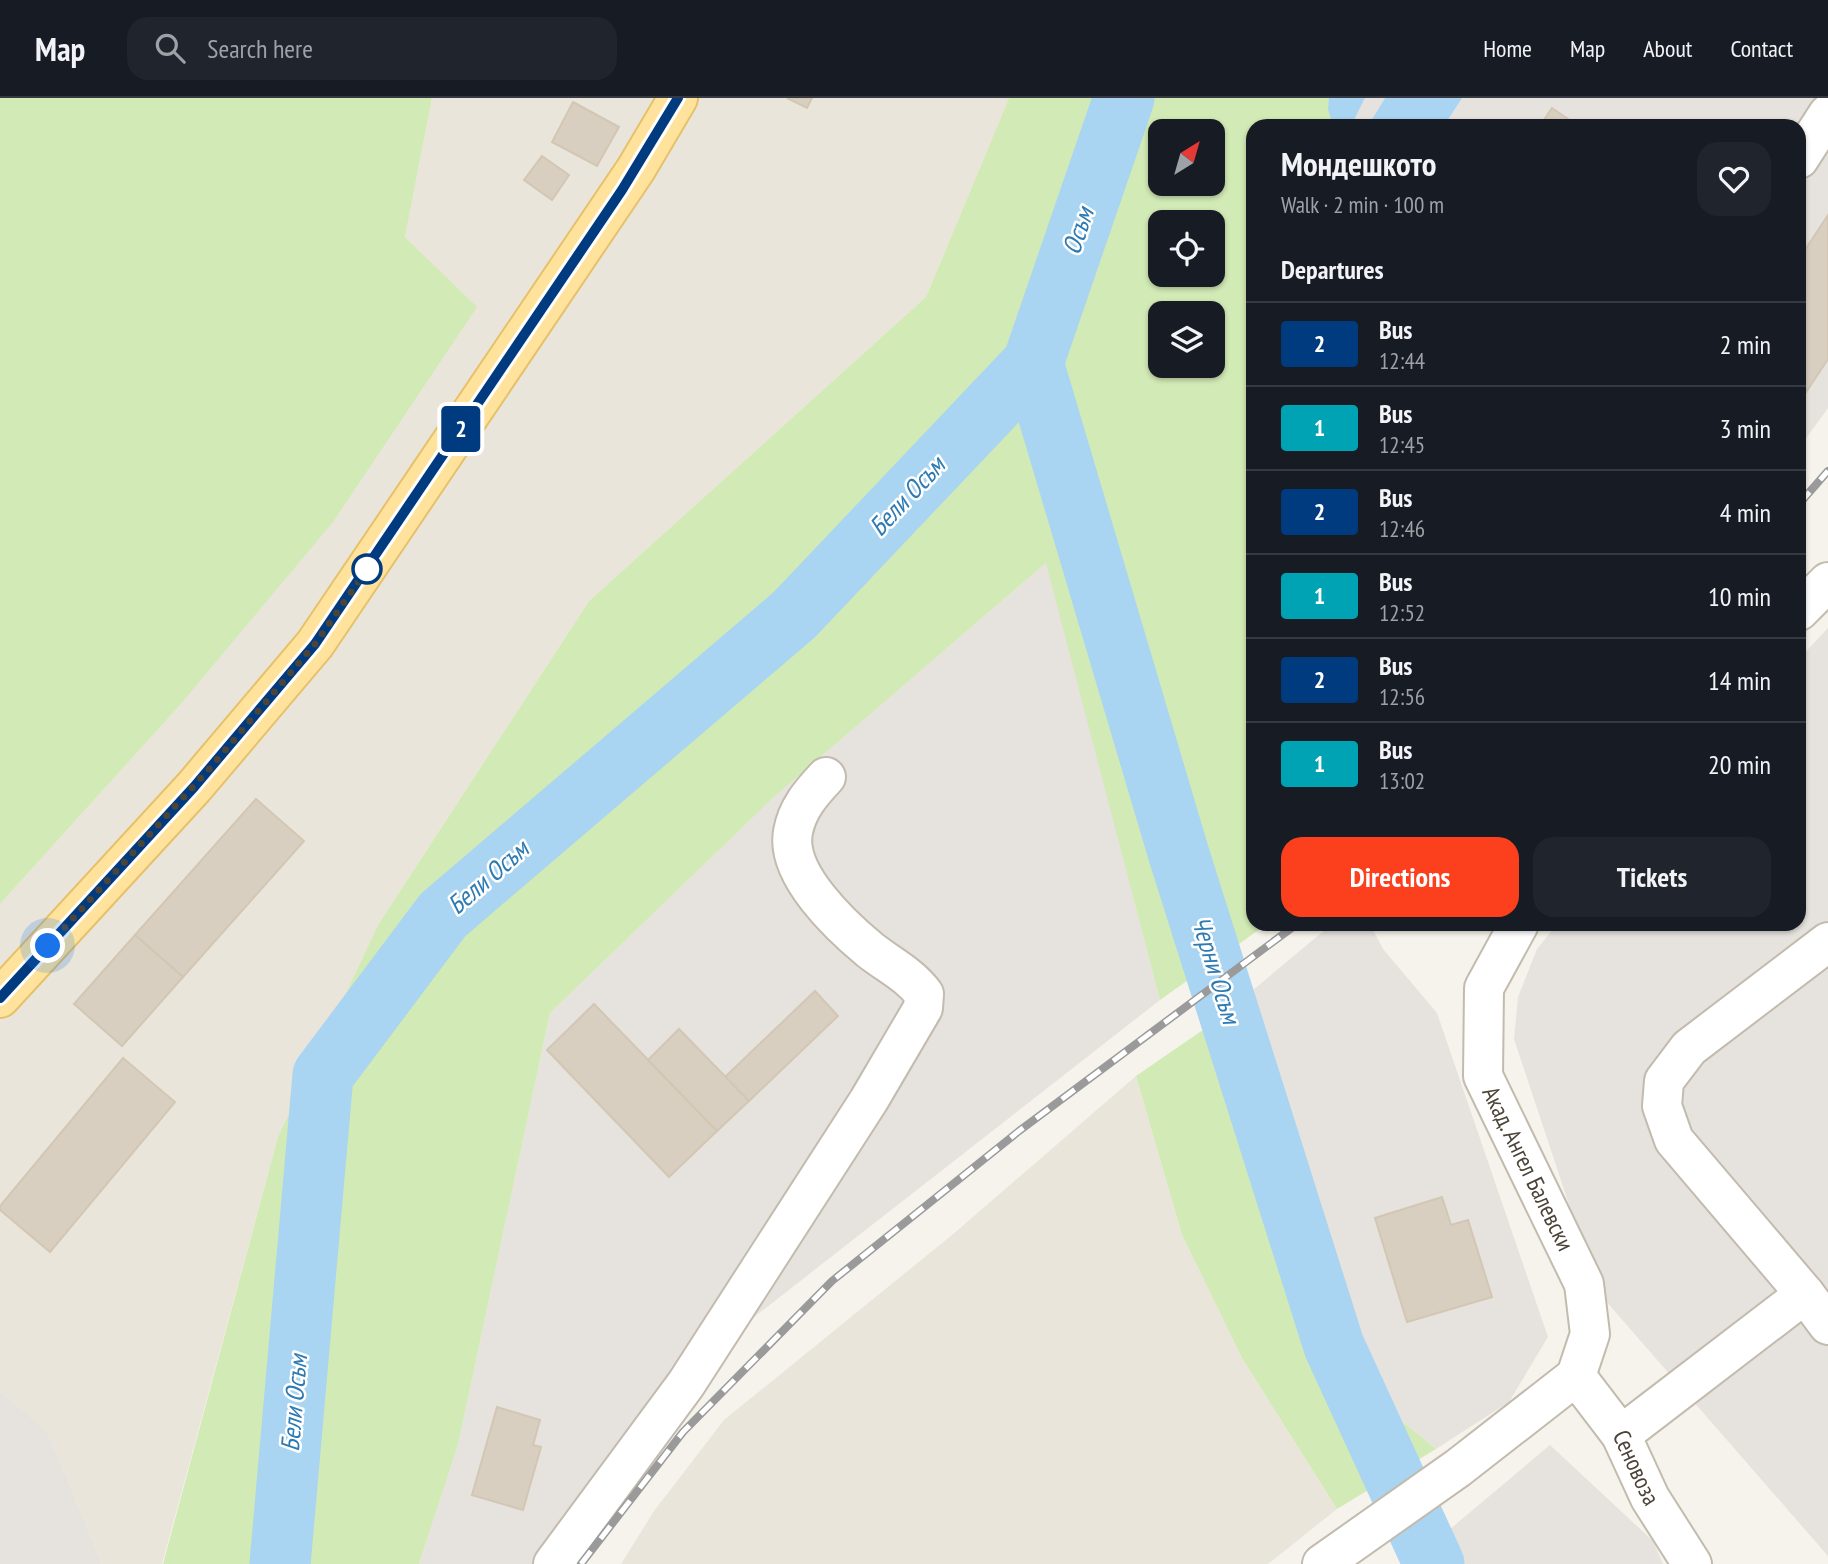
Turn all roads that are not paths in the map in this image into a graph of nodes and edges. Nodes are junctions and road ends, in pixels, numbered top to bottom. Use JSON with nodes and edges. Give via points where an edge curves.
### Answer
{"nodes":[{"id":1,"x":678,"y":98,"type":"edge"},
{"id":2,"x":1828,"y":114,"type":"edge"},
{"id":3,"x":1806,"y":148,"type":"edge"},
{"id":4,"x":1828,"y":582,"type":"edge"},
{"id":5,"x":1806,"y":604,"type":"edge"},
{"id":6,"x":826,"y":777,"type":"dead end"},
{"id":7,"x":1515,"y":931,"type":"edge"},
{"id":8,"x":1828,"y":942,"type":"edge"},
{"id":9,"x":0,"y":998,"type":"edge"},
{"id":10,"x":1805,"y":1294,"type":"junction"},
{"id":11,"x":1828,"y":1325,"type":"edge"},
{"id":12,"x":1576,"y":1376,"type":"junction"},
{"id":13,"x":1621,"y":1435,"type":"junction"},
{"id":14,"x":553,"y":1564,"type":"edge"},
{"id":15,"x":1322,"y":1564,"type":"edge"},
{"id":16,"x":1692,"y":1564,"type":"edge"}],
"edges":[{"from":1,"to":9,"type":"main road","via":[[628,180],[315,644],[194,787]]},
{"from":2,"to":3,"type":"street"},
{"from":4,"to":5,"type":"street"},
{"from":6,"to":14,"type":"street","via":[[809,795],[792,834],[806,880],[830,915],[916,983],[925,994],[923,1007],[869,1100],[686,1384]]},
{"from":7,"to":12,"type":"street","name":"Акад. Ангел Балевски","via":[[1484,988],[1483,1076],[1584,1284],[1590,1334]]},
{"from":8,"to":10,"type":"street","via":[[1689,1048],[1664,1081],[1662,1106],[1674,1140]]},
{"from":10,"to":11,"type":"street"},
{"from":10,"to":13,"type":"street"},
{"from":12,"to":13,"type":"street","name":"Сеновоза"},
{"from":12,"to":15,"type":"street","via":[[1458,1468]]},
{"from":13,"to":16,"type":"street","name":"Сеновоза","via":[[1650,1498]]}]}
